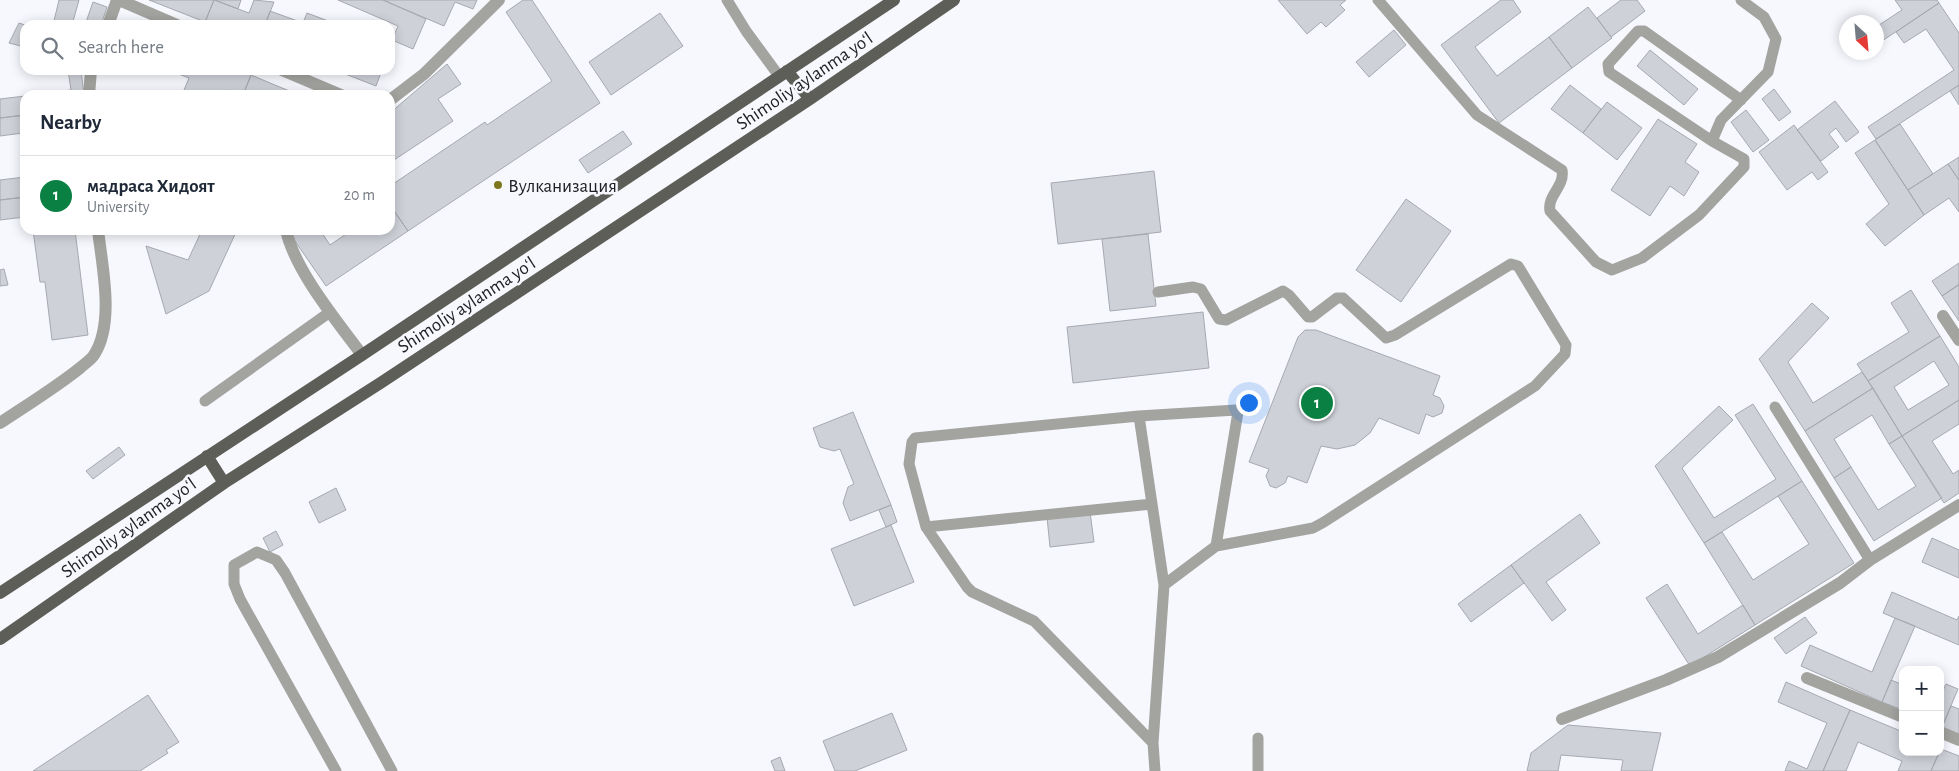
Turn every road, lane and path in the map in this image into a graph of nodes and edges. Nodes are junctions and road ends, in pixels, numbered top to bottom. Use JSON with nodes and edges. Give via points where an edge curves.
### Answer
{"nodes":[{"id":1,"x":118,"y":0,"type":"edge"},
{"id":2,"x":499,"y":0,"type":"edge"},
{"id":3,"x":727,"y":0,"type":"edge"},
{"id":4,"x":894,"y":0,"type":"edge"},
{"id":5,"x":954,"y":0,"type":"edge"},
{"id":6,"x":1378,"y":0,"type":"edge"},
{"id":7,"x":1741,"y":0,"type":"edge"},
{"id":8,"x":110,"y":20,"type":"edge"},
{"id":9,"x":165,"y":20,"type":"edge"},
{"id":10,"x":783,"y":74,"type":"junction"},
{"id":11,"x":91,"y":75,"type":"edge"},
{"id":12,"x":294,"y":75,"type":"edge"},
{"id":13,"x":89,"y":90,"type":"edge"},
{"id":14,"x":329,"y":90,"type":"edge"},
{"id":15,"x":395,"y":96,"type":"edge"},
{"id":16,"x":810,"y":100,"type":"junction"},
{"id":17,"x":1741,"y":100,"type":"junction"},
{"id":18,"x":1712,"y":141,"type":"junction"},
{"id":19,"x":99,"y":235,"type":"edge"},
{"id":20,"x":288,"y":235,"type":"edge"},
{"id":21,"x":1158,"y":292,"type":"dead end"},
{"id":22,"x":330,"y":312,"type":"junction"},
{"id":23,"x":1943,"y":316,"type":"dead end"},
{"id":24,"x":1959,"y":340,"type":"edge"},
{"id":25,"x":362,"y":355,"type":"junction"},
{"id":26,"x":205,"y":401,"type":"dead end"},
{"id":27,"x":1775,"y":407,"type":"dead end"},
{"id":28,"x":1140,"y":416,"type":"junction"},
{"id":29,"x":0,"y":422,"type":"edge"},
{"id":30,"x":207,"y":456,"type":"junction"},
{"id":31,"x":224,"y":483,"type":"junction"},
{"id":32,"x":1152,"y":504,"type":"junction"},
{"id":33,"x":1959,"y":505,"type":"edge"},
{"id":34,"x":926,"y":527,"type":"junction"},
{"id":35,"x":1216,"y":546,"type":"junction"},
{"id":36,"x":1870,"y":560,"type":"junction"},
{"id":37,"x":1164,"y":585,"type":"junction"},
{"id":38,"x":0,"y":593,"type":"edge"},
{"id":39,"x":0,"y":639,"type":"edge"},
{"id":40,"x":1807,"y":678,"type":"dead end"},
{"id":41,"x":1899,"y":715,"type":"edge"},
{"id":42,"x":1562,"y":719,"type":"dead end"},
{"id":43,"x":1944,"y":734,"type":"edge"},
{"id":44,"x":1258,"y":738,"type":"dead end"},
{"id":45,"x":1959,"y":740,"type":"edge"},
{"id":46,"x":1153,"y":743,"type":"junction"},
{"id":47,"x":336,"y":771,"type":"edge"},
{"id":48,"x":392,"y":771,"type":"edge"},
{"id":49,"x":1155,"y":771,"type":"edge"},
{"id":50,"x":1258,"y":771,"type":"edge"}],
"edges":[{"from":1,"to":8,"type":"street"},
{"from":1,"to":9,"type":"street"},
{"from":2,"to":15,"type":"street","via":[[424,74]]},
{"from":3,"to":10,"type":"lane","via":[[746,31]]},
{"from":4,"to":10,"type":"main road","name":"Shimoliy aylanma yoʻl"},
{"from":5,"to":16,"type":"main road","name":"Shimoliy aylanma yoʻl"},
{"from":6,"to":18,"type":"lane","via":[[1477,115],[1562,170],[1564,178],[1549,204],[1550,211],[1596,262],[1612,270],[1642,258],[1699,215],[1744,168],[1744,159]]},
{"from":7,"to":17,"type":"lane","via":[[1764,17],[1776,39],[1768,72]]},
{"from":10,"to":16,"type":"main road"},
{"from":10,"to":25,"type":"main road","name":"Shimoliy aylanma yoʻl"},
{"from":11,"to":13,"type":"street"},
{"from":12,"to":14,"type":"street"},
{"from":16,"to":31,"type":"main road","name":"Shimoliy aylanma yoʻl"},
{"from":17,"to":18,"type":"lane","via":[[1720,120]]},
{"from":17,"to":18,"type":"lane","via":[[1644,31],[1638,31],[1608,64],[1609,72]]},
{"from":19,"to":29,"type":"street","via":[[105,282],[104,326],[93,357]]},
{"from":20,"to":22,"type":"street","via":[[296,259]]},
{"from":21,"to":35,"type":"lane","via":[[1193,287],[1201,289],[1219,319],[1226,320],[1282,291],[1312,318],[1337,298],[1343,298],[1386,338],[1511,264],[1518,266],[1566,345],[1565,354],[1535,386],[1324,522],[1313,528]]},
{"from":22,"to":25,"type":"street"},
{"from":22,"to":26,"type":"lane"},
{"from":23,"to":24,"type":"street"},
{"from":25,"to":30,"type":"main road","name":"Shimoliy aylanma yoʻl"},
{"from":27,"to":36,"type":"lane"},
{"from":28,"to":32,"type":"lane"},
{"from":28,"to":34,"type":"lane","via":[[915,438],[909,464]]},
{"from":28,"to":35,"type":"lane","via":[[1238,412]]},
{"from":30,"to":31,"type":"main road"},
{"from":30,"to":38,"type":"main road","name":"Shimoliy aylanma yoʻl"},
{"from":31,"to":39,"type":"main road","name":"Shimoliy aylanma yoʻl"},
{"from":32,"to":34,"type":"lane"},
{"from":32,"to":37,"type":"lane"},
{"from":33,"to":36,"type":"street"},
{"from":34,"to":46,"type":"lane","via":[[967,588],[1034,621]]},
{"from":35,"to":37,"type":"lane"},
{"from":36,"to":42,"type":"street","via":[[1840,583],[1718,657]]},
{"from":37,"to":46,"type":"lane"},
{"from":40,"to":41,"type":"street"},
{"from":43,"to":45,"type":"street"},
{"from":44,"to":50,"type":"lane"},
{"from":46,"to":49,"type":"lane"},
{"from":47,"to":48,"type":"lane","via":[[234,584],[234,565],[257,552],[276,560],[285,573]]}]}
